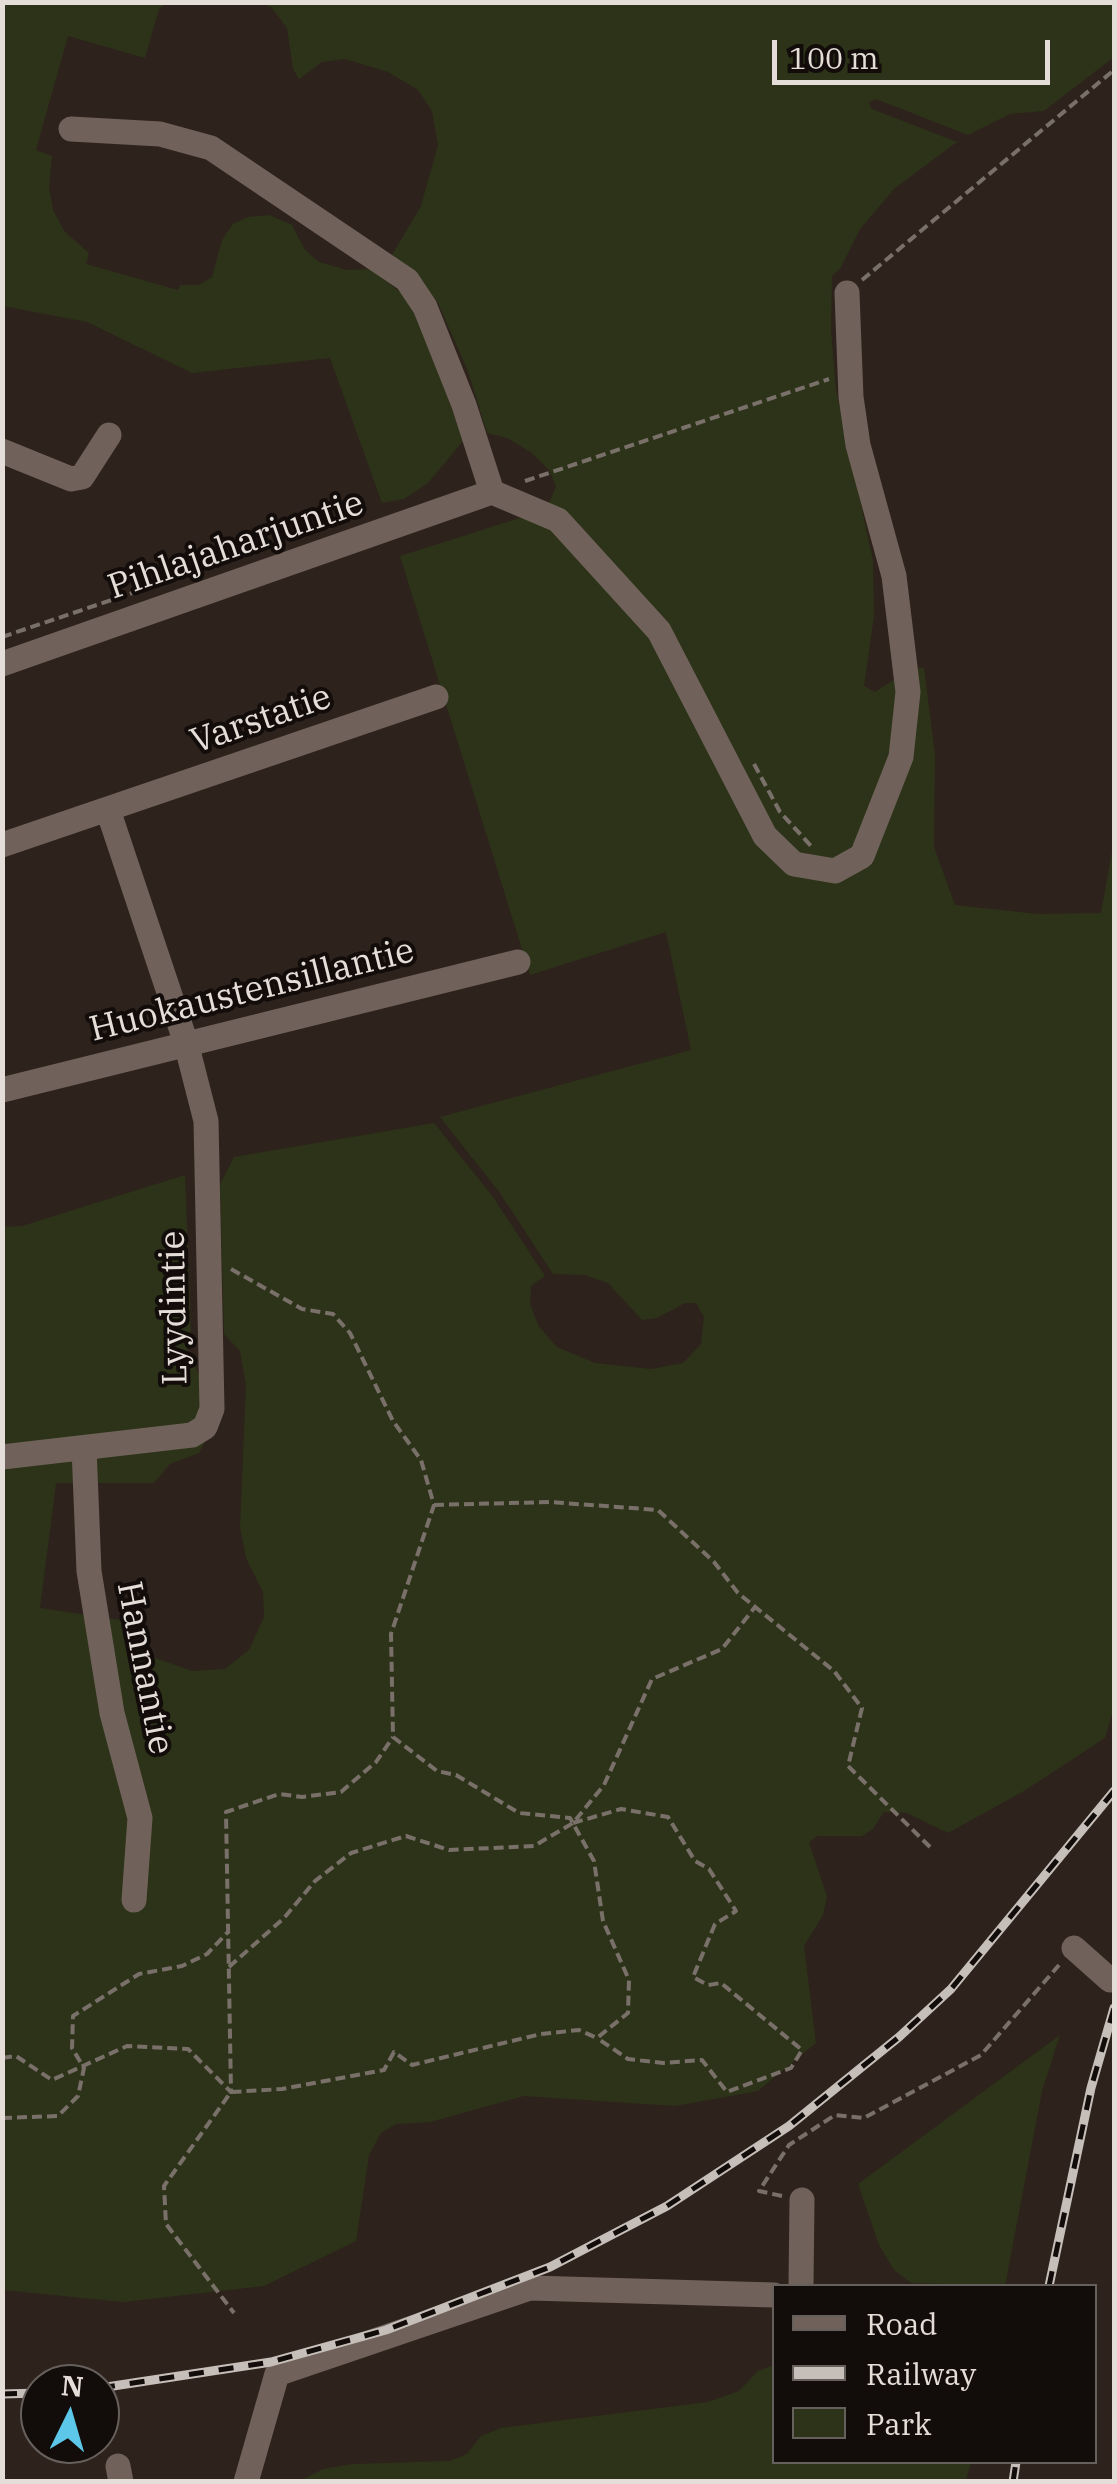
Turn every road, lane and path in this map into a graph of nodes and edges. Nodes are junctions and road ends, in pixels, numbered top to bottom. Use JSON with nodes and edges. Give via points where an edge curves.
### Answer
{"nodes":[{"id":1,"x":1114,"y":70,"type":"edge"},
{"id":2,"x":71,"y":129,"type":"dead end"},
{"id":3,"x":847,"y":293,"type":"joint"},
{"id":4,"x":850,"y":372,"type":"junction"},
{"id":5,"x":109,"y":435,"type":"dead end"},
{"id":6,"x":2,"y":451,"type":"edge"},
{"id":7,"x":534,"y":489,"type":"dead end"},
{"id":8,"x":492,"y":492,"type":"junction"},
{"id":9,"x":169,"y":580,"type":"dead end"},
{"id":10,"x":2,"y":637,"type":"edge"},
{"id":11,"x":2,"y":664,"type":"edge"},
{"id":12,"x":436,"y":696,"type":"dead end"},
{"id":13,"x":753,"y":762,"type":"dead end"},
{"id":14,"x":108,"y":810,"type":"junction"},
{"id":15,"x":2,"y":845,"type":"edge"},
{"id":16,"x":835,"y":872,"type":"junction"},
{"id":17,"x":518,"y":962,"type":"dead end"},
{"id":18,"x":186,"y":1042,"type":"junction"},
{"id":19,"x":2,"y":1090,"type":"edge"},
{"id":20,"x":209,"y":1255,"type":"junction"},
{"id":21,"x":84,"y":1448,"type":"junction"},
{"id":22,"x":2,"y":1456,"type":"edge"},
{"id":23,"x":434,"y":1505,"type":"junction"},
{"id":24,"x":755,"y":1607,"type":"junction"},
{"id":25,"x":393,"y":1737,"type":"junction"},
{"id":26,"x":573,"y":1823,"type":"junction"},
{"id":27,"x":932,"y":1848,"type":"dead end"},
{"id":28,"x":134,"y":1900,"type":"dead end"},
{"id":29,"x":228,"y":1932,"type":"junction"},
{"id":30,"x":1074,"y":1948,"type":"joint"},
{"id":31,"x":229,"y":1966,"type":"junction"},
{"id":32,"x":1110,"y":1980,"type":"dead end"},
{"id":33,"x":597,"y":2038,"type":"junction"},
{"id":34,"x":2,"y":2058,"type":"edge"},
{"id":35,"x":84,"y":2068,"type":"junction"},
{"id":36,"x":231,"y":2092,"type":"junction"},
{"id":37,"x":2,"y":2118,"type":"edge"},
{"id":38,"x":802,"y":2200,"type":"joint"},
{"id":39,"x":801,"y":2284,"type":"edge"},
{"id":40,"x":772,"y":2296,"type":"edge"},
{"id":41,"x":234,"y":2314,"type":"dead end"},
{"id":42,"x":246,"y":2482,"type":"edge"}],
"edges":[{"from":1,"to":3,"type":"path"},
{"from":2,"to":8,"type":"street","via":[[160,134],[211,148],[406,280],[425,307]]},
{"from":3,"to":4,"type":"street"},
{"from":4,"to":7,"type":"path","via":[[518,484]]},
{"from":4,"to":16,"type":"street","via":[[858,445],[894,576],[908,692],[902,757],[862,856]]},
{"from":5,"to":6,"type":"street","via":[[82,476],[71,479]]},
{"from":8,"to":11,"type":"street","name":"Pihlajaharjuntie"},
{"from":8,"to":16,"type":"street","via":[[558,520],[659,631],[765,836],[794,864]]},
{"from":9,"to":10,"type":"path"},
{"from":12,"to":14,"type":"street","name":"Varstatie"},
{"from":13,"to":16,"type":"path","via":[[780,812]]},
{"from":14,"to":15,"type":"street","name":"Varstatie"},
{"from":14,"to":18,"type":"street"},
{"from":17,"to":18,"type":"street","name":"Huokaustensillantie"},
{"from":18,"to":19,"type":"street","name":"Huokaustensillantie"},
{"from":18,"to":20,"type":"street","name":"Lyydintie","via":[[206,1121]]},
{"from":20,"to":21,"type":"street","name":"Lyydintie","via":[[212,1409],[205,1428],[166,1440]]},
{"from":20,"to":23,"type":"path","via":[[283,1300],[333,1314],[421,1460]]},
{"from":21,"to":22,"type":"street","name":"Lyydintie"},
{"from":21,"to":28,"type":"street","name":"Hannantie","via":[[89,1571],[112,1713],[140,1818]]},
{"from":23,"to":24,"type":"path","via":[[550,1502],[658,1510]]},
{"from":23,"to":25,"type":"path","via":[[391,1634]]},
{"from":24,"to":26,"type":"path","via":[[722,1649],[652,1679],[604,1785]]},
{"from":24,"to":27,"type":"path","via":[[834,1671],[862,1708],[848,1766]]},
{"from":25,"to":26,"type":"path","via":[[437,1772],[456,1774],[519,1813]]},
{"from":25,"to":29,"type":"path","via":[[341,1792],[279,1794],[226,1812]]},
{"from":26,"to":31,"type":"path","via":[[534,1846],[450,1850],[406,1836],[351,1853]]},
{"from":26,"to":33,"type":"path","via":[[594,1861],[603,1921],[629,1980],[628,2013]]},
{"from":26,"to":33,"type":"path","via":[[622,1809],[668,1817],[736,1911],[715,1924],[693,1977],[721,1984],[802,2050],[792,2068],[728,2092],[702,2060],[628,2059]]},
{"from":29,"to":31,"type":"path"},
{"from":29,"to":35,"type":"path","via":[[207,1954],[139,1974],[72,2016],[72,2048]]},
{"from":30,"to":32,"type":"street"},
{"from":30,"to":38,"type":"path","via":[[981,2055],[864,2118],[835,2115],[789,2145],[759,2192]]},
{"from":31,"to":36,"type":"path"},
{"from":33,"to":36,"type":"path","via":[[579,2030],[541,2034],[412,2064],[394,2052],[384,2070]]},
{"from":34,"to":35,"type":"path","via":[[16,2056],[52,2080]]},
{"from":35,"to":36,"type":"path","via":[[127,2046],[188,2049]]},
{"from":35,"to":37,"type":"path","via":[[78,2096],[58,2116]]},
{"from":36,"to":41,"type":"path","via":[[164,2186],[166,2224]]},
{"from":38,"to":39,"type":"street"},
{"from":40,"to":42,"type":"street","via":[[530,2288],[277,2374]]}]}
